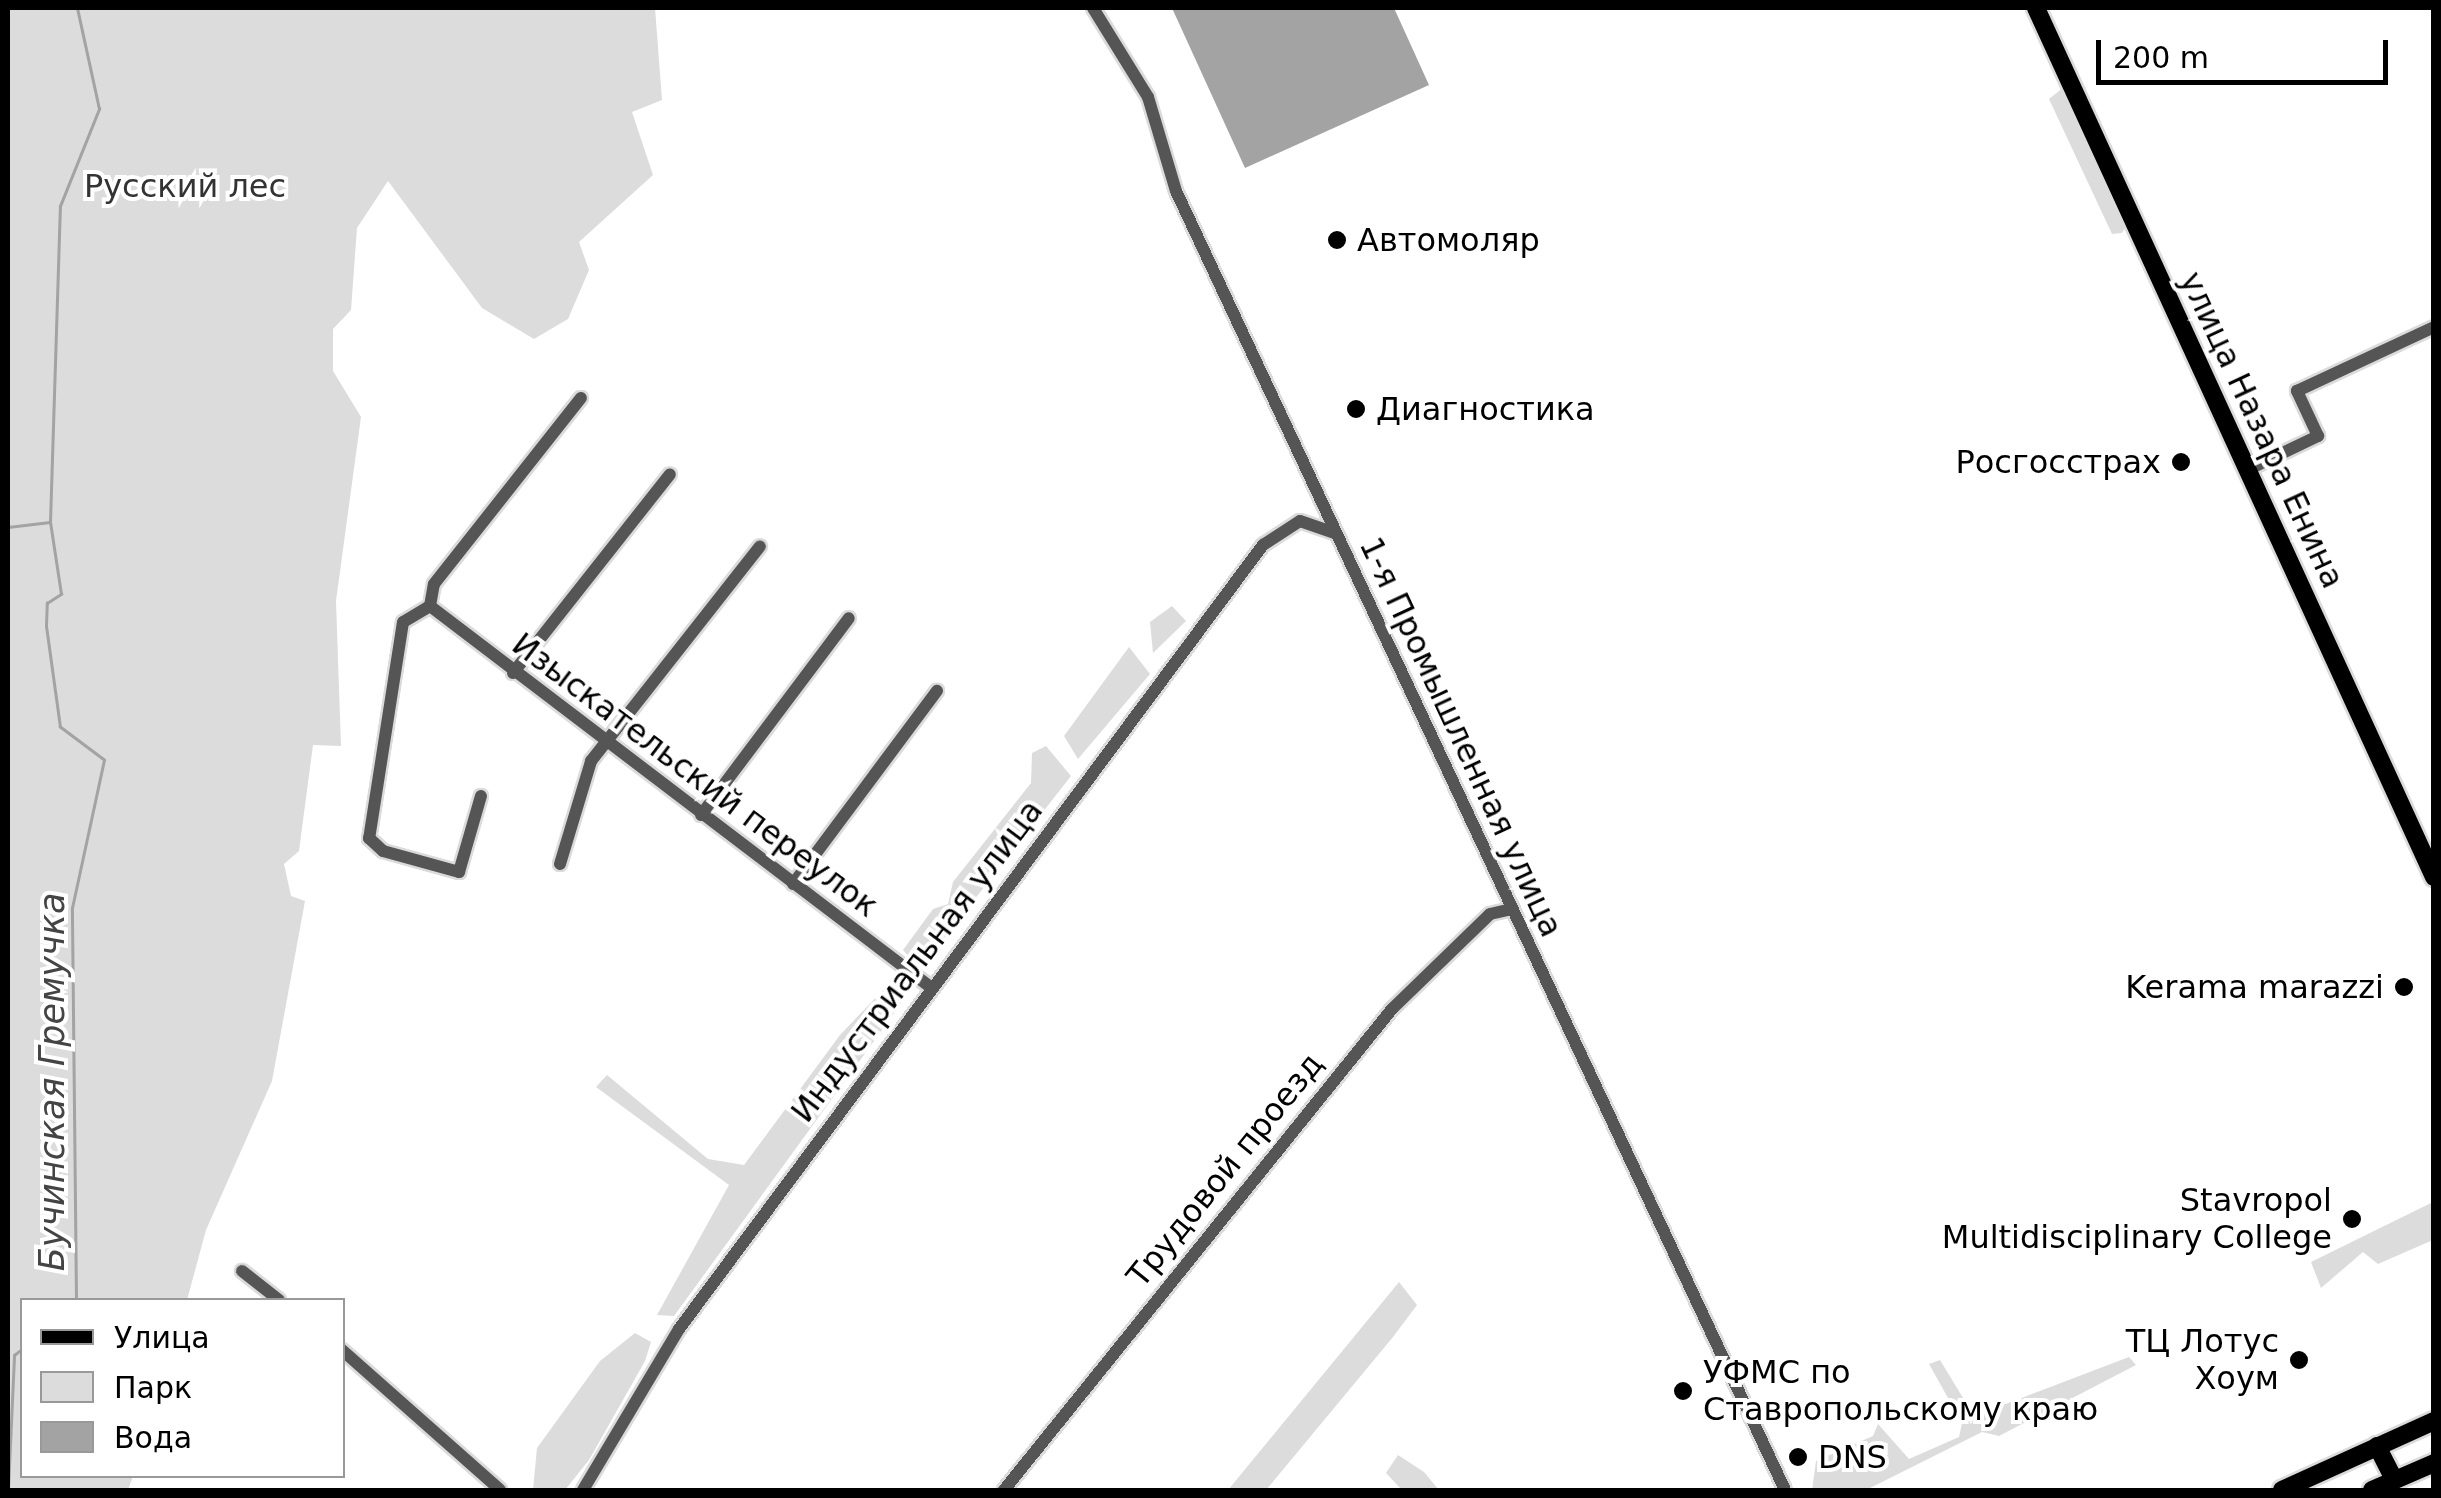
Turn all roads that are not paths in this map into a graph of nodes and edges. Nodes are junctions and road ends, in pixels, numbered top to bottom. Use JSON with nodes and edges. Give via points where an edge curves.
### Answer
{"nodes":[{"id":1,"x":1093,"y":8,"type":"edge"},
{"id":2,"x":2036,"y":8,"type":"edge"},
{"id":3,"x":2434,"y":327,"type":"edge"},
{"id":4,"x":581,"y":398,"type":"dead end"},
{"id":5,"x":2247,"y":470,"type":"junction"},
{"id":6,"x":670,"y":474,"type":"dead end"},
{"id":7,"x":1336,"y":535,"type":"junction"},
{"id":8,"x":760,"y":546,"type":"dead end"},
{"id":9,"x":430,"y":606,"type":"junction"},
{"id":10,"x":849,"y":618,"type":"dead end"},
{"id":11,"x":513,"y":673,"type":"junction"},
{"id":12,"x":938,"y":691,"type":"dead end"},
{"id":13,"x":608,"y":744,"type":"junction"},
{"id":14,"x":481,"y":796,"type":"dead end"},
{"id":15,"x":701,"y":814,"type":"junction"},
{"id":16,"x":560,"y":864,"type":"dead end"},
{"id":17,"x":2434,"y":877,"type":"edge"},
{"id":18,"x":794,"y":884,"type":"junction"},
{"id":19,"x":1511,"y":909,"type":"junction"},
{"id":20,"x":929,"y":986,"type":"junction"},
{"id":21,"x":242,"y":1271,"type":"dead end"},
{"id":22,"x":276,"y":1298,"type":"edge"},
{"id":23,"x":345,"y":1353,"type":"edge"},
{"id":24,"x":2434,"y":1421,"type":"edge"},
{"id":25,"x":2378,"y":1446,"type":"junction"},
{"id":26,"x":2434,"y":1463,"type":"edge"},
{"id":27,"x":2394,"y":1480,"type":"junction"},
{"id":28,"x":500,"y":1490,"type":"edge"},
{"id":29,"x":583,"y":1490,"type":"edge"},
{"id":30,"x":1004,"y":1490,"type":"edge"},
{"id":31,"x":1785,"y":1490,"type":"edge"},
{"id":32,"x":2282,"y":1490,"type":"edge"},
{"id":33,"x":2372,"y":1490,"type":"edge"}],
"edges":[{"from":1,"to":7,"type":"street","name":"1-я Промышленная улица","via":[[1148,97],[1176,191]]},
{"from":2,"to":5,"type":"main road","name":"улица Назара Енина"},
{"from":3,"to":5,"type":"street","via":[[2298,392],[2318,436]]},
{"from":4,"to":9,"type":"street","via":[[434,584]]},
{"from":5,"to":17,"type":"main road","name":"улица Назара Енина"},
{"from":6,"to":11,"type":"street"},
{"from":7,"to":19,"type":"street","name":"1-я Промышленная улица"},
{"from":7,"to":20,"type":"street","name":"Индустриальная улица","via":[[1300,521],[1263,545]]},
{"from":8,"to":13,"type":"street"},
{"from":9,"to":11,"type":"street","name":"Изыскательский переулок"},
{"from":9,"to":14,"type":"street","via":[[403,622],[368,838],[459,872]]},
{"from":10,"to":15,"type":"street"},
{"from":11,"to":13,"type":"street","name":"Изыскательский переулок"},
{"from":12,"to":18,"type":"street"},
{"from":13,"to":15,"type":"street","name":"Изыскательский переулок"},
{"from":13,"to":16,"type":"street","via":[[584,774]]},
{"from":15,"to":18,"type":"street","name":"Изыскательский переулок"},
{"from":18,"to":20,"type":"street","name":"Изыскательский переулок"},
{"from":19,"to":30,"type":"street","name":"Трудовой проезд","via":[[1490,914],[1392,1010]]},
{"from":19,"to":31,"type":"street","name":"1-я Промышленная улица"},
{"from":20,"to":29,"type":"street","name":"Индустриальная улица","via":[[679,1329]]},
{"from":21,"to":22,"type":"street"},
{"from":23,"to":28,"type":"street"},
{"from":24,"to":25,"type":"main road"},
{"from":25,"to":27,"type":"main road"},
{"from":25,"to":32,"type":"main road"},
{"from":26,"to":27,"type":"main road"},
{"from":27,"to":33,"type":"main road"}]}
